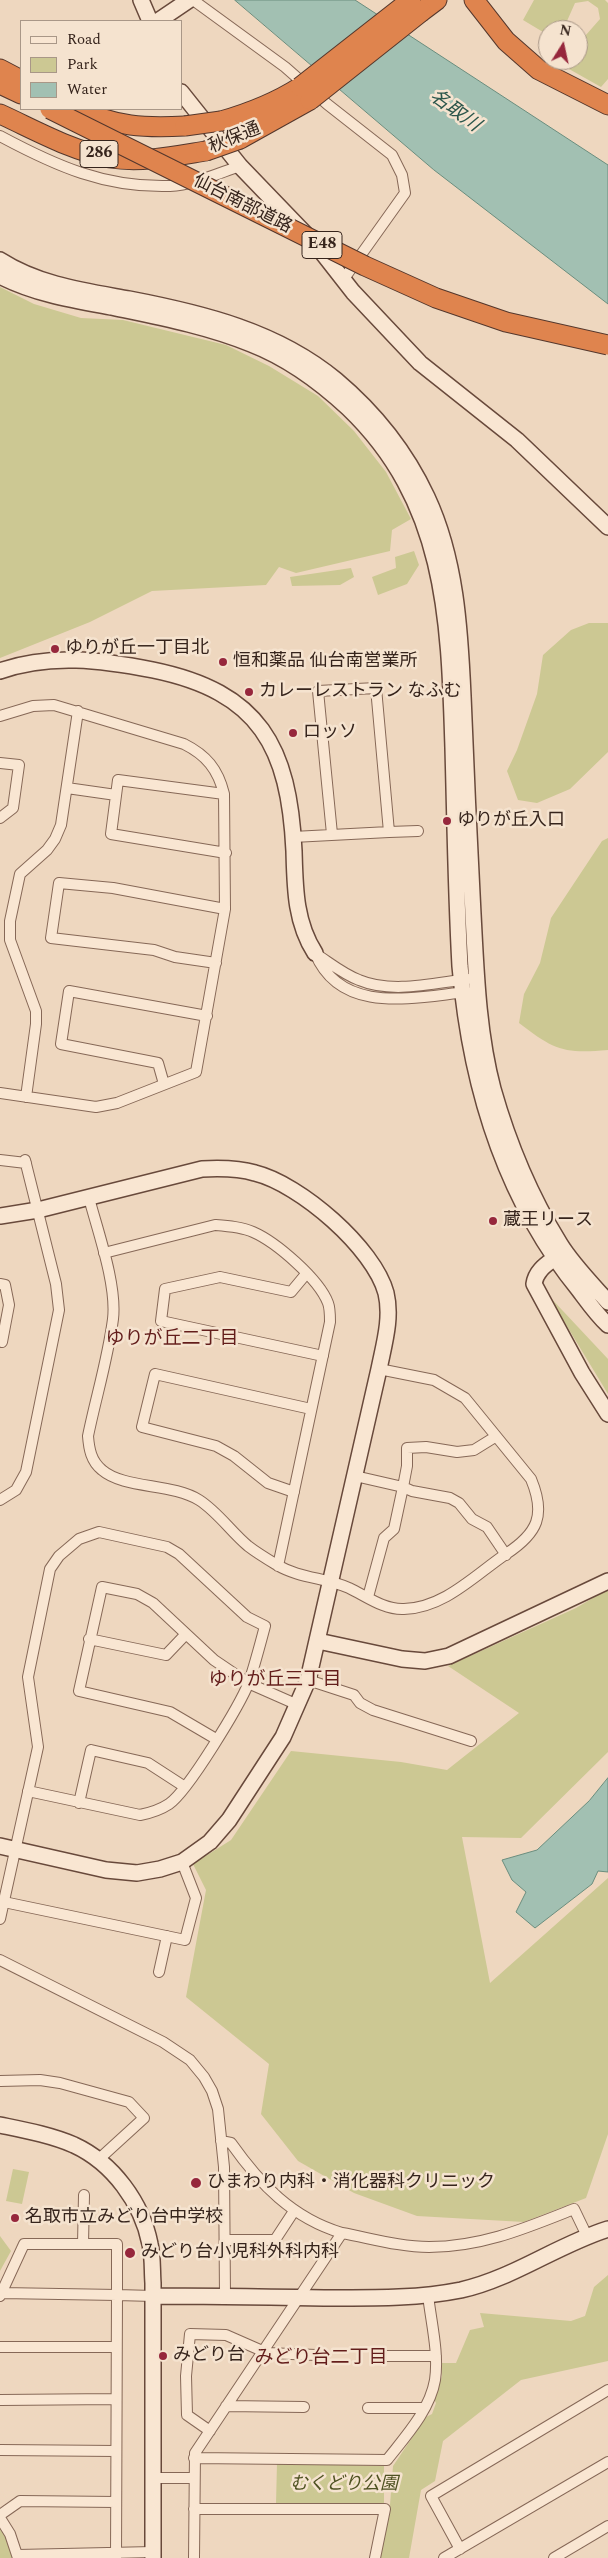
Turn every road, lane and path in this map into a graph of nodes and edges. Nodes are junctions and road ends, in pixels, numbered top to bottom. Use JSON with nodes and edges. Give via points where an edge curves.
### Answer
{"nodes":[{"id":1,"x":141,"y":0,"type":"edge"},
{"id":2,"x":189,"y":0,"type":"edge"},
{"id":3,"x":192,"y":0,"type":"edge"},
{"id":4,"x":437,"y":0,"type":"edge"},
{"id":5,"x":474,"y":0,"type":"edge"},
{"id":6,"x":414,"y":4,"type":"edge"},
{"id":7,"x":150,"y":20,"type":"edge"},
{"id":8,"x":159,"y":20,"type":"edge"},
{"id":9,"x":0,"y":69,"type":"edge"},
{"id":10,"x":20,"y":79,"type":"edge"},
{"id":11,"x":0,"y":84,"type":"edge"},
{"id":12,"x":182,"y":93,"type":"edge"},
{"id":13,"x":20,"y":94,"type":"edge"},
{"id":14,"x":305,"y":94,"type":"junction"},
{"id":15,"x":608,"y":105,"type":"edge"},
{"id":16,"x":52,"y":110,"type":"edge"},
{"id":17,"x":81,"y":110,"type":"edge"},
{"id":18,"x":0,"y":114,"type":"edge"},
{"id":19,"x":0,"y":120,"type":"edge"},
{"id":20,"x":32,"y":129,"type":"junction"},
{"id":21,"x":0,"y":136,"type":"edge"},
{"id":22,"x":240,"y":166,"type":"junction"},
{"id":23,"x":0,"y":260,"type":"edge"},
{"id":24,"x":0,"y":276,"type":"edge"},
{"id":25,"x":343,"y":280,"type":"junction"},
{"id":26,"x":608,"y":345,"type":"edge"},
{"id":27,"x":608,"y":527,"type":"edge"},
{"id":28,"x":0,"y":671,"type":"edge"},
{"id":29,"x":78,"y":711,"type":"junction"},
{"id":30,"x":0,"y":716,"type":"edge"},
{"id":31,"x":0,"y":763,"type":"edge"},
{"id":32,"x":67,"y":788,"type":"junction"},
{"id":33,"x":224,"y":794,"type":"junction"},
{"id":34,"x":116,"y":795,"type":"junction"},
{"id":35,"x":0,"y":818,"type":"edge"},
{"id":36,"x":418,"y":831,"type":"dead end"},
{"id":37,"x":389,"y":832,"type":"junction"},
{"id":38,"x":332,"y":834,"type":"junction"},
{"id":39,"x":293,"y":837,"type":"junction"},
{"id":40,"x":226,"y":853,"type":"junction"},
{"id":41,"x":225,"y":909,"type":"junction"},
{"id":42,"x":315,"y":953,"type":"joint"},
{"id":43,"x":216,"y":963,"type":"junction"},
{"id":44,"x":478,"y":985,"type":"junction"},
{"id":45,"x":462,"y":986,"type":"junction"},
{"id":46,"x":207,"y":1016,"type":"junction"},
{"id":47,"x":164,"y":1084,"type":"junction"},
{"id":48,"x":0,"y":1093,"type":"edge"},
{"id":49,"x":26,"y":1097,"type":"junction"},
{"id":50,"x":0,"y":1160,"type":"edge"},
{"id":51,"x":89,"y":1198,"type":"junction"},
{"id":52,"x":38,"y":1210,"type":"junction"},
{"id":53,"x":0,"y":1216,"type":"edge"},
{"id":54,"x":104,"y":1253,"type":"junction"},
{"id":55,"x":559,"y":1255,"type":"junction"},
{"id":56,"x":306,"y":1274,"type":"junction"},
{"id":57,"x":0,"y":1284,"type":"edge"},
{"id":58,"x":608,"y":1302,"type":"edge"},
{"id":59,"x":608,"y":1325,"type":"edge"},
{"id":60,"x":0,"y":1341,"type":"edge"},
{"id":61,"x":323,"y":1356,"type":"junction"},
{"id":62,"x":379,"y":1369,"type":"junction"},
{"id":63,"x":311,"y":1410,"type":"junction"},
{"id":64,"x":608,"y":1414,"type":"edge"},
{"id":65,"x":494,"y":1437,"type":"junction"},
{"id":66,"x":355,"y":1476,"type":"junction"},
{"id":67,"x":403,"y":1486,"type":"junction"},
{"id":68,"x":294,"y":1492,"type":"junction"},
{"id":69,"x":0,"y":1500,"type":"edge"},
{"id":70,"x":506,"y":1555,"type":"junction"},
{"id":71,"x":278,"y":1566,"type":"junction"},
{"id":72,"x":608,"y":1581,"type":"edge"},
{"id":73,"x":331,"y":1583,"type":"junction"},
{"id":74,"x":368,"y":1597,"type":"junction"},
{"id":75,"x":186,"y":1634,"type":"junction"},
{"id":76,"x":89,"y":1639,"type":"junction"},
{"id":77,"x":318,"y":1641,"type":"junction"},
{"id":78,"x":308,"y":1680,"type":"junction"},
{"id":79,"x":248,"y":1683,"type":"junction"},
{"id":80,"x":298,"y":1705,"type":"junction"},
{"id":81,"x":216,"y":1739,"type":"junction"},
{"id":82,"x":470,"y":1741,"type":"dead end"},
{"id":83,"x":185,"y":1787,"type":"junction"},
{"id":84,"x":28,"y":1791,"type":"junction"},
{"id":85,"x":79,"y":1803,"type":"junction"},
{"id":86,"x":0,"y":1846,"type":"edge"},
{"id":87,"x":16,"y":1850,"type":"junction"},
{"id":88,"x":182,"y":1862,"type":"junction"},
{"id":89,"x":4,"y":1902,"type":"junction"},
{"id":90,"x":0,"y":1919,"type":"edge"},
{"id":91,"x":167,"y":1936,"type":"junction"},
{"id":92,"x":0,"y":1960,"type":"edge"},
{"id":93,"x":159,"y":1972,"type":"dead end"},
{"id":94,"x":0,"y":2081,"type":"edge"},
{"id":95,"x":0,"y":2125,"type":"edge"},
{"id":96,"x":221,"y":2141,"type":"junction"},
{"id":97,"x":98,"y":2160,"type":"junction"},
{"id":98,"x":84,"y":2196,"type":"dead end"},
{"id":99,"x":294,"y":2211,"type":"junction"},
{"id":100,"x":608,"y":2230,"type":"edge"},
{"id":101,"x":342,"y":2233,"type":"junction"},
{"id":102,"x":587,"y":2236,"type":"junction"},
{"id":103,"x":226,"y":2240,"type":"junction"},
{"id":104,"x":83,"y":2244,"type":"junction"},
{"id":105,"x":1,"y":2294,"type":"edge"},
{"id":106,"x":116,"y":2295,"type":"junction"},
{"id":107,"x":428,"y":2295,"type":"junction"},
{"id":108,"x":153,"y":2296,"type":"junction"},
{"id":109,"x":225,"y":2296,"type":"junction"},
{"id":110,"x":300,"y":2297,"type":"junction"},
{"id":111,"x":0,"y":2347,"type":"edge"},
{"id":112,"x":116,"y":2347,"type":"junction"},
{"id":113,"x":263,"y":2351,"type":"junction"},
{"id":114,"x":316,"y":2355,"type":"dead end"},
{"id":115,"x":382,"y":2356,"type":"dead end"},
{"id":116,"x":436,"y":2356,"type":"junction"},
{"id":117,"x":608,"y":2390,"type":"edge"},
{"id":118,"x":115,"y":2399,"type":"junction"},
{"id":119,"x":0,"y":2400,"type":"edge"},
{"id":120,"x":226,"y":2406,"type":"junction"},
{"id":121,"x":304,"y":2407,"type":"dead end"},
{"id":122,"x":368,"y":2408,"type":"dead end"},
{"id":123,"x":424,"y":2408,"type":"junction"},
{"id":124,"x":210,"y":2431,"type":"junction"},
{"id":125,"x":0,"y":2450,"type":"edge"},
{"id":126,"x":116,"y":2451,"type":"junction"},
{"id":127,"x":194,"y":2458,"type":"junction"},
{"id":128,"x":608,"y":2462,"type":"edge"},
{"id":129,"x":154,"y":2478,"type":"junction"},
{"id":130,"x":194,"y":2478,"type":"junction"},
{"id":131,"x":116,"y":2502,"type":"junction"},
{"id":132,"x":194,"y":2509,"type":"junction"},
{"id":133,"x":0,"y":2516,"type":"edge"},
{"id":134,"x":608,"y":2526,"type":"edge"},
{"id":135,"x":460,"y":2548,"type":"junction"},
{"id":136,"x":153,"y":2555,"type":"edge"},
{"id":137,"x":116,"y":2556,"type":"edge"},
{"id":138,"x":18,"y":2557,"type":"edge"},
{"id":139,"x":194,"y":2558,"type":"edge"},
{"id":140,"x":375,"y":2558,"type":"edge"},
{"id":141,"x":444,"y":2558,"type":"edge"},
{"id":142,"x":554,"y":2558,"type":"edge"}],
"edges":[{"from":1,"to":7,"type":"street"},
{"from":2,"to":8,"type":"street"},
{"from":3,"to":25,"type":"street","via":[[285,67],[392,155],[402,175],[405,193]]},
{"from":4,"to":6,"type":"highway","name":"秋保通","number":"286"},
{"from":5,"to":15,"type":"highway","via":[[506,41],[539,70]]},
{"from":6,"to":14,"type":"highway","name":"秋保通","number":"286","bridge":true},
{"from":9,"to":10,"type":"highway"},
{"from":11,"to":13,"type":"highway"},
{"from":12,"to":22,"type":"street"},
{"from":14,"to":17,"type":"highway","name":"秋保通","number":"286","bridge":true,"via":[[284,97],[248,113],[185,126],[125,126]]},
{"from":14,"to":20,"type":"highway","name":"秋保通","number":"286","bridge":true,"via":[[240,139],[206,151],[164,158],[111,158],[71,146]]},
{"from":16,"to":26,"type":"highway","name":"仙台南部道路","number":"E48","bridge":true,"via":[[436,298],[506,322]]},
{"from":18,"to":20,"type":"highway","name":"秋保通","number":"286"},
{"from":19,"to":20,"type":"highway"},
{"from":21,"to":22,"type":"street","via":[[50,163],[93,178],[171,186]]},
{"from":22,"to":25,"type":"street","via":[[317,246]]},
{"from":23,"to":44,"type":"street","via":[[36,278],[68,288],[217,319],[275,341],[334,378],[376,419],[407,460],[427,497],[442,539],[455,595]]},
{"from":24,"to":45,"type":"street","via":[[38,292],[200,326],[253,344],[292,365],[332,393],[375,436],[398,468],[431,541],[446,623],[451,677]]},
{"from":25,"to":27,"type":"street","via":[[420,363],[517,440]]},
{"from":28,"to":39,"type":"street","via":[[22,664],[78,659],[179,675],[228,697],[254,719],[273,746],[285,780]]},
{"from":29,"to":30,"type":"street","via":[[33,706]]},
{"from":29,"to":32,"type":"street"},
{"from":29,"to":33,"type":"street","via":[[184,744],[199,752],[213,765],[221,779]]},
{"from":31,"to":35,"type":"street","via":[[19,765],[13,808]]},
{"from":32,"to":34,"type":"street"},
{"from":32,"to":49,"type":"street","via":[[61,825],[55,839],[20,874],[10,921],[10,940],[36,1011]]},
{"from":33,"to":34,"type":"street","via":[[118,780]]},
{"from":33,"to":40,"type":"street"},
{"from":34,"to":40,"type":"street","via":[[111,834]]},
{"from":36,"to":37,"type":"street"},
{"from":37,"to":38,"type":"street"},
{"from":37,"to":38,"type":"street","via":[[376,688],[318,691]]},
{"from":38,"to":39,"type":"street"},
{"from":39,"to":42,"type":"street","via":[[300,920],[306,940]]},
{"from":40,"to":41,"type":"street"},
{"from":41,"to":43,"type":"street"},
{"from":41,"to":43,"type":"street","via":[[113,888],[59,883],[51,938],[154,950]]},
{"from":42,"to":45,"type":"street","via":[[322,969],[335,981],[368,997],[393,1000]]},
{"from":43,"to":46,"type":"street"},
{"from":44,"to":45,"type":"street"},
{"from":44,"to":55,"type":"street","via":[[489,1072],[509,1138]]},
{"from":45,"to":55,"type":"street","via":[[478,1085],[493,1134],[510,1180]]},
{"from":46,"to":47,"type":"street","via":[[196,1072]]},
{"from":46,"to":47,"type":"street","via":[[69,991],[61,1044],[158,1063]]},
{"from":47,"to":49,"type":"street","via":[[117,1103],[96,1107]]},
{"from":48,"to":49,"type":"street"},
{"from":50,"to":52,"type":"street","via":[[25,1162]]},
{"from":51,"to":52,"type":"street"},
{"from":51,"to":54,"type":"street"},
{"from":51,"to":62,"type":"street","via":[[202,1169],[240,1170],[281,1183],[346,1233],[371,1260],[380,1276],[386,1292],[388,1318]]},
{"from":52,"to":53,"type":"street"},
{"from":52,"to":69,"type":"street","via":[[59,1310],[26,1472],[16,1490]]},
{"from":54,"to":56,"type":"street","via":[[215,1225],[253,1232],[275,1246]]},
{"from":54,"to":71,"type":"street","via":[[113,1318],[88,1436],[95,1462],[114,1478],[198,1499],[248,1546]]},
{"from":55,"to":58,"type":"street"},
{"from":55,"to":59,"type":"street"},
{"from":55,"to":64,"type":"street","via":[[540,1270],[534,1284]]},
{"from":56,"to":61,"type":"street","via":[[317,1284],[328,1303],[330,1322]]},
{"from":56,"to":61,"type":"street","via":[[291,1292],[220,1277],[165,1289],[161,1321]]},
{"from":57,"to":60,"type":"street","via":[[5,1285],[9,1305]]},
{"from":61,"to":63,"type":"street"},
{"from":62,"to":65,"type":"street","via":[[434,1380],[450,1388],[465,1398]]},
{"from":62,"to":66,"type":"street"},
{"from":63,"to":68,"type":"street"},
{"from":63,"to":68,"type":"street","via":[[154,1374],[142,1428],[216,1446],[234,1456],[268,1484]]},
{"from":65,"to":67,"type":"street","via":[[474,1450],[457,1452],[426,1447],[407,1448]]},
{"from":65,"to":70,"type":"street","via":[[531,1479],[538,1494],[540,1513],[535,1529],[521,1545]]},
{"from":66,"to":67,"type":"street"},
{"from":66,"to":73,"type":"street"},
{"from":67,"to":70,"type":"street","via":[[459,1502],[472,1520],[487,1527]]},
{"from":67,"to":74,"type":"street","via":[[394,1529],[384,1538]]},
{"from":68,"to":71,"type":"street"},
{"from":70,"to":74,"type":"street","via":[[443,1598],[425,1606],[390,1608]]},
{"from":71,"to":73,"type":"street"},
{"from":72,"to":77,"type":"street","via":[[449,1656],[425,1661]]},
{"from":73,"to":74,"type":"street"},
{"from":73,"to":77,"type":"street"},
{"from":75,"to":76,"type":"street","via":[[166,1655]]},
{"from":75,"to":76,"type":"street","via":[[154,1603],[137,1594],[102,1587]]},
{"from":75,"to":79,"type":"street","via":[[214,1660]]},
{"from":76,"to":81,"type":"street","via":[[79,1691],[170,1712]]},
{"from":77,"to":78,"type":"street"},
{"from":78,"to":80,"type":"street"},
{"from":78,"to":82,"type":"street","via":[[354,1695],[360,1703],[373,1710]]},
{"from":79,"to":80,"type":"street"},
{"from":79,"to":81,"type":"street"},
{"from":79,"to":84,"type":"street","via":[[265,1626],[246,1617],[185,1559],[167,1547],[99,1532],[78,1539],[50,1569],[29,1662],[28,1690],[37,1726],[38,1747]]},
{"from":80,"to":88,"type":"street","via":[[283,1737],[229,1820],[210,1842]]},
{"from":81,"to":83,"type":"street"},
{"from":83,"to":85,"type":"street","via":[[169,1804],[140,1815]]},
{"from":83,"to":85,"type":"street","via":[[148,1763],[91,1750]]},
{"from":84,"to":85,"type":"street"},
{"from":84,"to":87,"type":"street"},
{"from":86,"to":87,"type":"street"},
{"from":87,"to":88,"type":"street","via":[[106,1870],[137,1873]]},
{"from":87,"to":89,"type":"street"},
{"from":88,"to":91,"type":"street","via":[[196,1898],[185,1940]]},
{"from":89,"to":90,"type":"street"},
{"from":89,"to":91,"type":"street"},
{"from":91,"to":93,"type":"street"},
{"from":92,"to":96,"type":"street","via":[[163,2042],[190,2060],[212,2091],[218,2109]]},
{"from":94,"to":97,"type":"street","via":[[60,2083],[129,2102],[144,2118]]},
{"from":95,"to":97,"type":"street","via":[[56,2138]]},
{"from":96,"to":99,"type":"street","via":[[231,2143],[254,2176]]},
{"from":96,"to":103,"type":"street"},
{"from":97,"to":108,"type":"street","via":[[130,2195],[146,2229],[151,2246]]},
{"from":98,"to":104,"type":"street"},
{"from":99,"to":101,"type":"street"},
{"from":99,"to":103,"type":"street","via":[[276,2240]]},
{"from":100,"to":102,"type":"street"},
{"from":101,"to":102,"type":"street","via":[[428,2247],[469,2245],[502,2237],[574,2209]]},
{"from":101,"to":110,"type":"street"},
{"from":102,"to":107,"type":"street","via":[[504,2276],[460,2290]]},
{"from":103,"to":109,"type":"street"},
{"from":104,"to":105,"type":"street","via":[[24,2244]]},
{"from":104,"to":106,"type":"street","via":[[117,2244]]},
{"from":105,"to":106,"type":"street"},
{"from":106,"to":108,"type":"street"},
{"from":106,"to":112,"type":"street"},
{"from":107,"to":110,"type":"street"},
{"from":107,"to":116,"type":"street"},
{"from":108,"to":109,"type":"street"},
{"from":108,"to":129,"type":"street"},
{"from":109,"to":110,"type":"street"},
{"from":110,"to":113,"type":"street"},
{"from":111,"to":112,"type":"street"},
{"from":112,"to":118,"type":"street"},
{"from":113,"to":114,"type":"street"},
{"from":113,"to":120,"type":"street"},
{"from":113,"to":124,"type":"street","via":[[226,2335],[190,2334],[187,2415]]},
{"from":115,"to":116,"type":"street"},
{"from":116,"to":123,"type":"street","via":[[435,2381]]},
{"from":117,"to":135,"type":"street","via":[[431,2496]]},
{"from":118,"to":119,"type":"street"},
{"from":118,"to":126,"type":"street"},
{"from":120,"to":121,"type":"street"},
{"from":120,"to":124,"type":"street"},
{"from":122,"to":123,"type":"street"},
{"from":123,"to":127,"type":"street","via":[[387,2460]]},
{"from":124,"to":127,"type":"street"},
{"from":125,"to":126,"type":"street"},
{"from":126,"to":131,"type":"street"},
{"from":127,"to":130,"type":"street"},
{"from":128,"to":135,"type":"street"},
{"from":129,"to":130,"type":"street"},
{"from":129,"to":136,"type":"street"},
{"from":130,"to":132,"type":"street"},
{"from":131,"to":133,"type":"street","via":[[20,2501]]},
{"from":131,"to":137,"type":"street"},
{"from":132,"to":139,"type":"street"},
{"from":132,"to":140,"type":"street","via":[[385,2509]]},
{"from":133,"to":138,"type":"street"},
{"from":134,"to":142,"type":"street"},
{"from":135,"to":141,"type":"street"},
{"from":136,"to":137,"type":"street"},
{"from":137,"to":138,"type":"street"}]}
